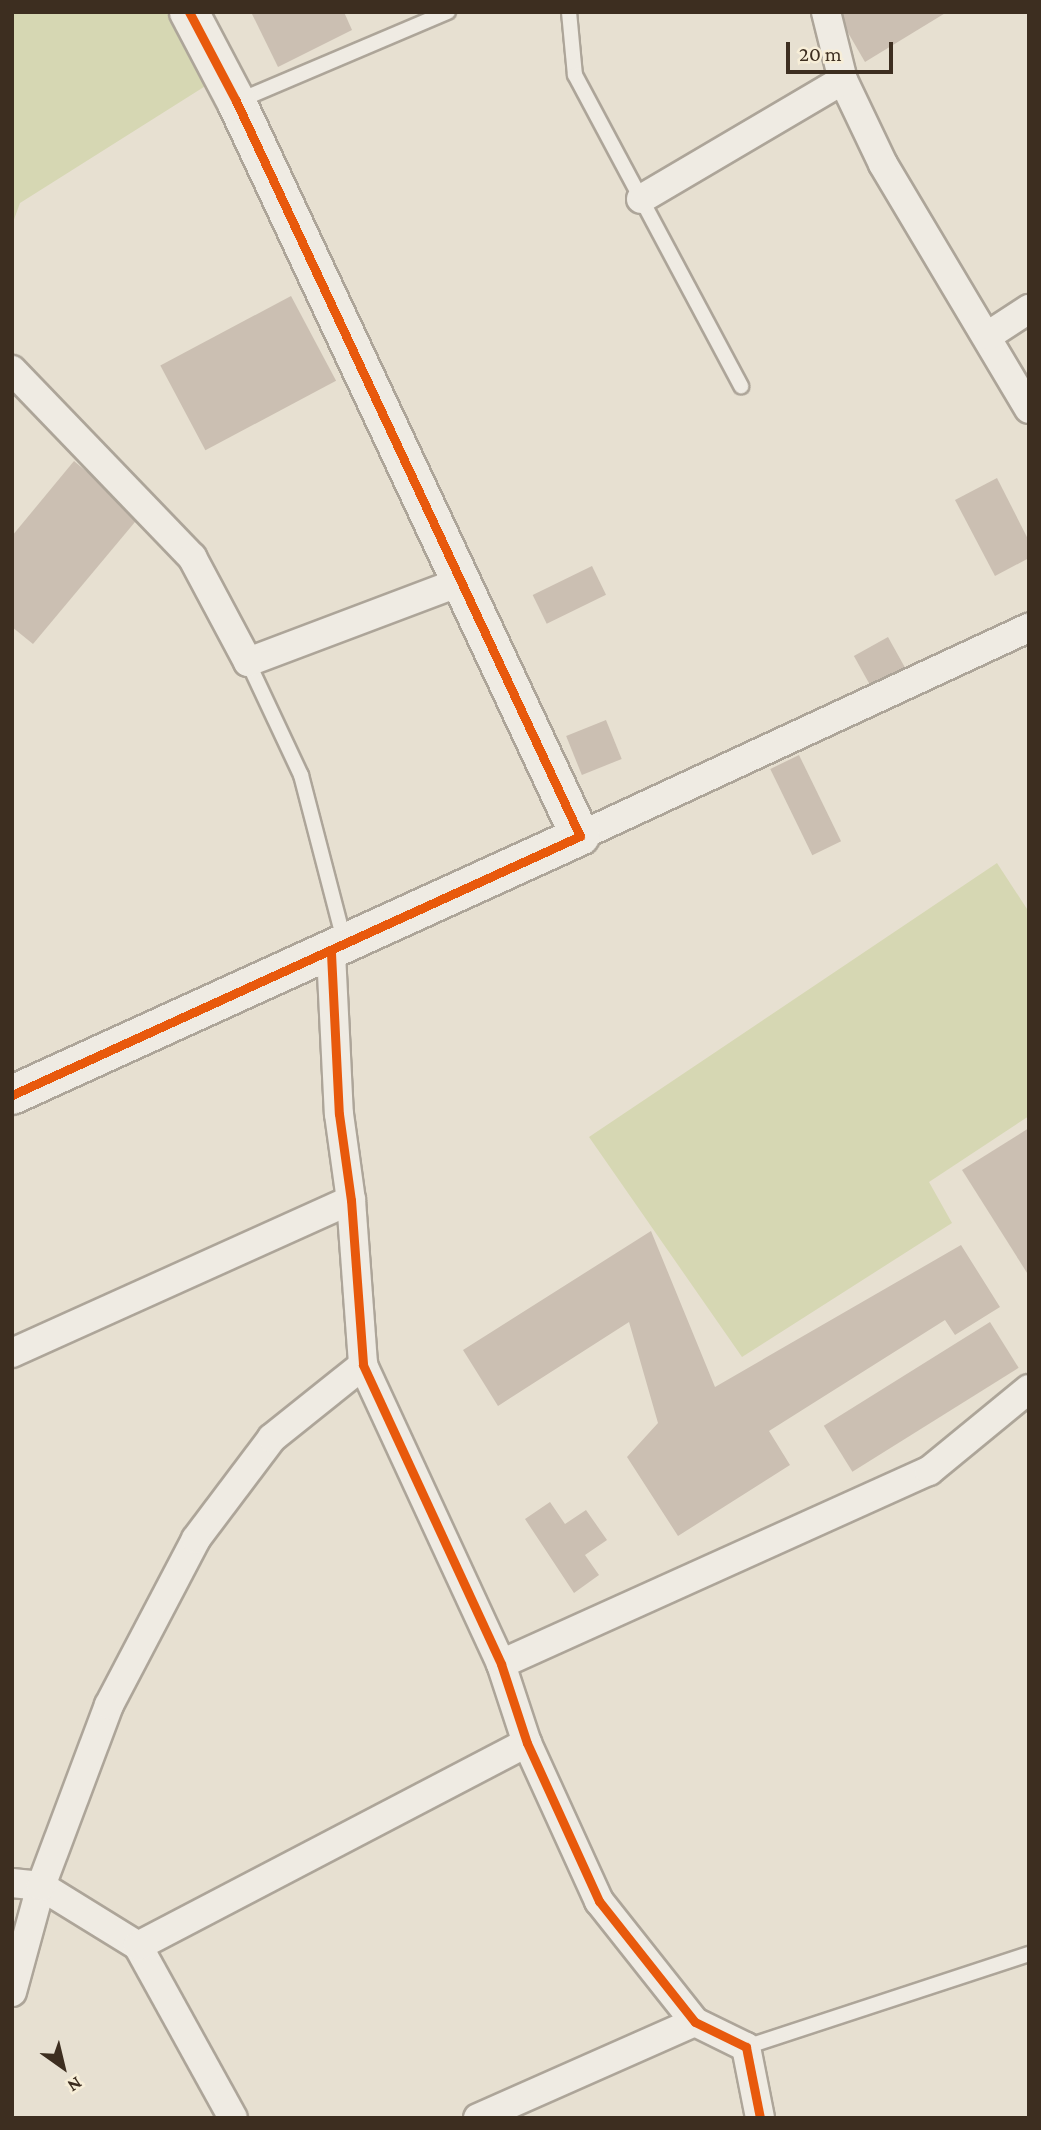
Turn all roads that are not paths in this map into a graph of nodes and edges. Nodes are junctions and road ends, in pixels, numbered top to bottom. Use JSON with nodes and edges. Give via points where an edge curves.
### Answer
{"nodes":[{"id":1,"x":189,"y":12,"type":"edge"},
{"id":2,"x":448,"y":12,"type":"edge"},
{"id":3,"x":569,"y":12,"type":"edge"},
{"id":4,"x":826,"y":12,"type":"edge"},
{"id":5,"x":843,"y":80,"type":"junction"},
{"id":6,"x":236,"y":101,"type":"junction"},
{"id":7,"x":641,"y":199,"type":"junction"},
{"id":8,"x":1029,"y":309,"type":"edge"},
{"id":9,"x":989,"y":335,"type":"junction"},
{"id":10,"x":12,"y":370,"type":"edge"},
{"id":11,"x":741,"y":386,"type":"dead end"},
{"id":12,"x":1029,"y":409,"type":"edge"},
{"id":13,"x":462,"y":581,"type":"junction"},
{"id":14,"x":1029,"y":628,"type":"edge"},
{"id":15,"x":248,"y":662,"type":"junction"},
{"id":16,"x":580,"y":836,"type":"junction"},
{"id":17,"x":338,"y":947,"type":"junction"},
{"id":18,"x":12,"y":1095,"type":"edge"},
{"id":19,"x":351,"y":1200,"type":"junction"},
{"id":20,"x":12,"y":1353,"type":"edge"},
{"id":21,"x":363,"y":1365,"type":"junction"},
{"id":22,"x":1029,"y":1389,"type":"edge"},
{"id":23,"x":501,"y":1664,"type":"junction"},
{"id":24,"x":527,"y":1743,"type":"junction"},
{"id":25,"x":12,"y":1883,"type":"edge"},
{"id":26,"x":41,"y":1886,"type":"junction"},
{"id":27,"x":138,"y":1946,"type":"junction"},
{"id":28,"x":1029,"y":1954,"type":"edge"},
{"id":29,"x":12,"y":1992,"type":"edge"},
{"id":30,"x":695,"y":2022,"type":"junction"},
{"id":31,"x":746,"y":2048,"type":"junction"},
{"id":32,"x":233,"y":2118,"type":"edge"},
{"id":33,"x":478,"y":2118,"type":"edge"},
{"id":34,"x":760,"y":2118,"type":"edge"}],
"edges":[{"from":1,"to":6,"type":"street"},
{"from":2,"to":6,"type":"lane"},
{"from":3,"to":7,"type":"lane","via":[[575,75]]},
{"from":4,"to":5,"type":"street"},
{"from":5,"to":7,"type":"street"},
{"from":5,"to":9,"type":"street","via":[[883,164]]},
{"from":6,"to":13,"type":"street"},
{"from":7,"to":11,"type":"lane"},
{"from":8,"to":9,"type":"street"},
{"from":9,"to":12,"type":"street"},
{"from":10,"to":15,"type":"street","via":[[192,557]]},
{"from":13,"to":15,"type":"street"},
{"from":13,"to":16,"type":"street"},
{"from":14,"to":16,"type":"street"},
{"from":15,"to":17,"type":"lane","via":[[301,775]]},
{"from":16,"to":17,"type":"street"},
{"from":17,"to":18,"type":"street"},
{"from":17,"to":19,"type":"street","via":[[339,1114]]},
{"from":19,"to":20,"type":"street"},
{"from":19,"to":21,"type":"street"},
{"from":21,"to":23,"type":"street"},
{"from":21,"to":26,"type":"street","via":[[272,1438],[196,1539],[109,1705]]},
{"from":22,"to":23,"type":"street","via":[[929,1471]]},
{"from":23,"to":24,"type":"street"},
{"from":24,"to":27,"type":"street"},
{"from":24,"to":30,"type":"street","via":[[599,1901]]},
{"from":25,"to":26,"type":"street"},
{"from":26,"to":27,"type":"street"},
{"from":26,"to":29,"type":"street"},
{"from":27,"to":32,"type":"street"},
{"from":28,"to":31,"type":"lane"},
{"from":30,"to":31,"type":"street"},
{"from":30,"to":33,"type":"street"},
{"from":31,"to":34,"type":"street"}]}
